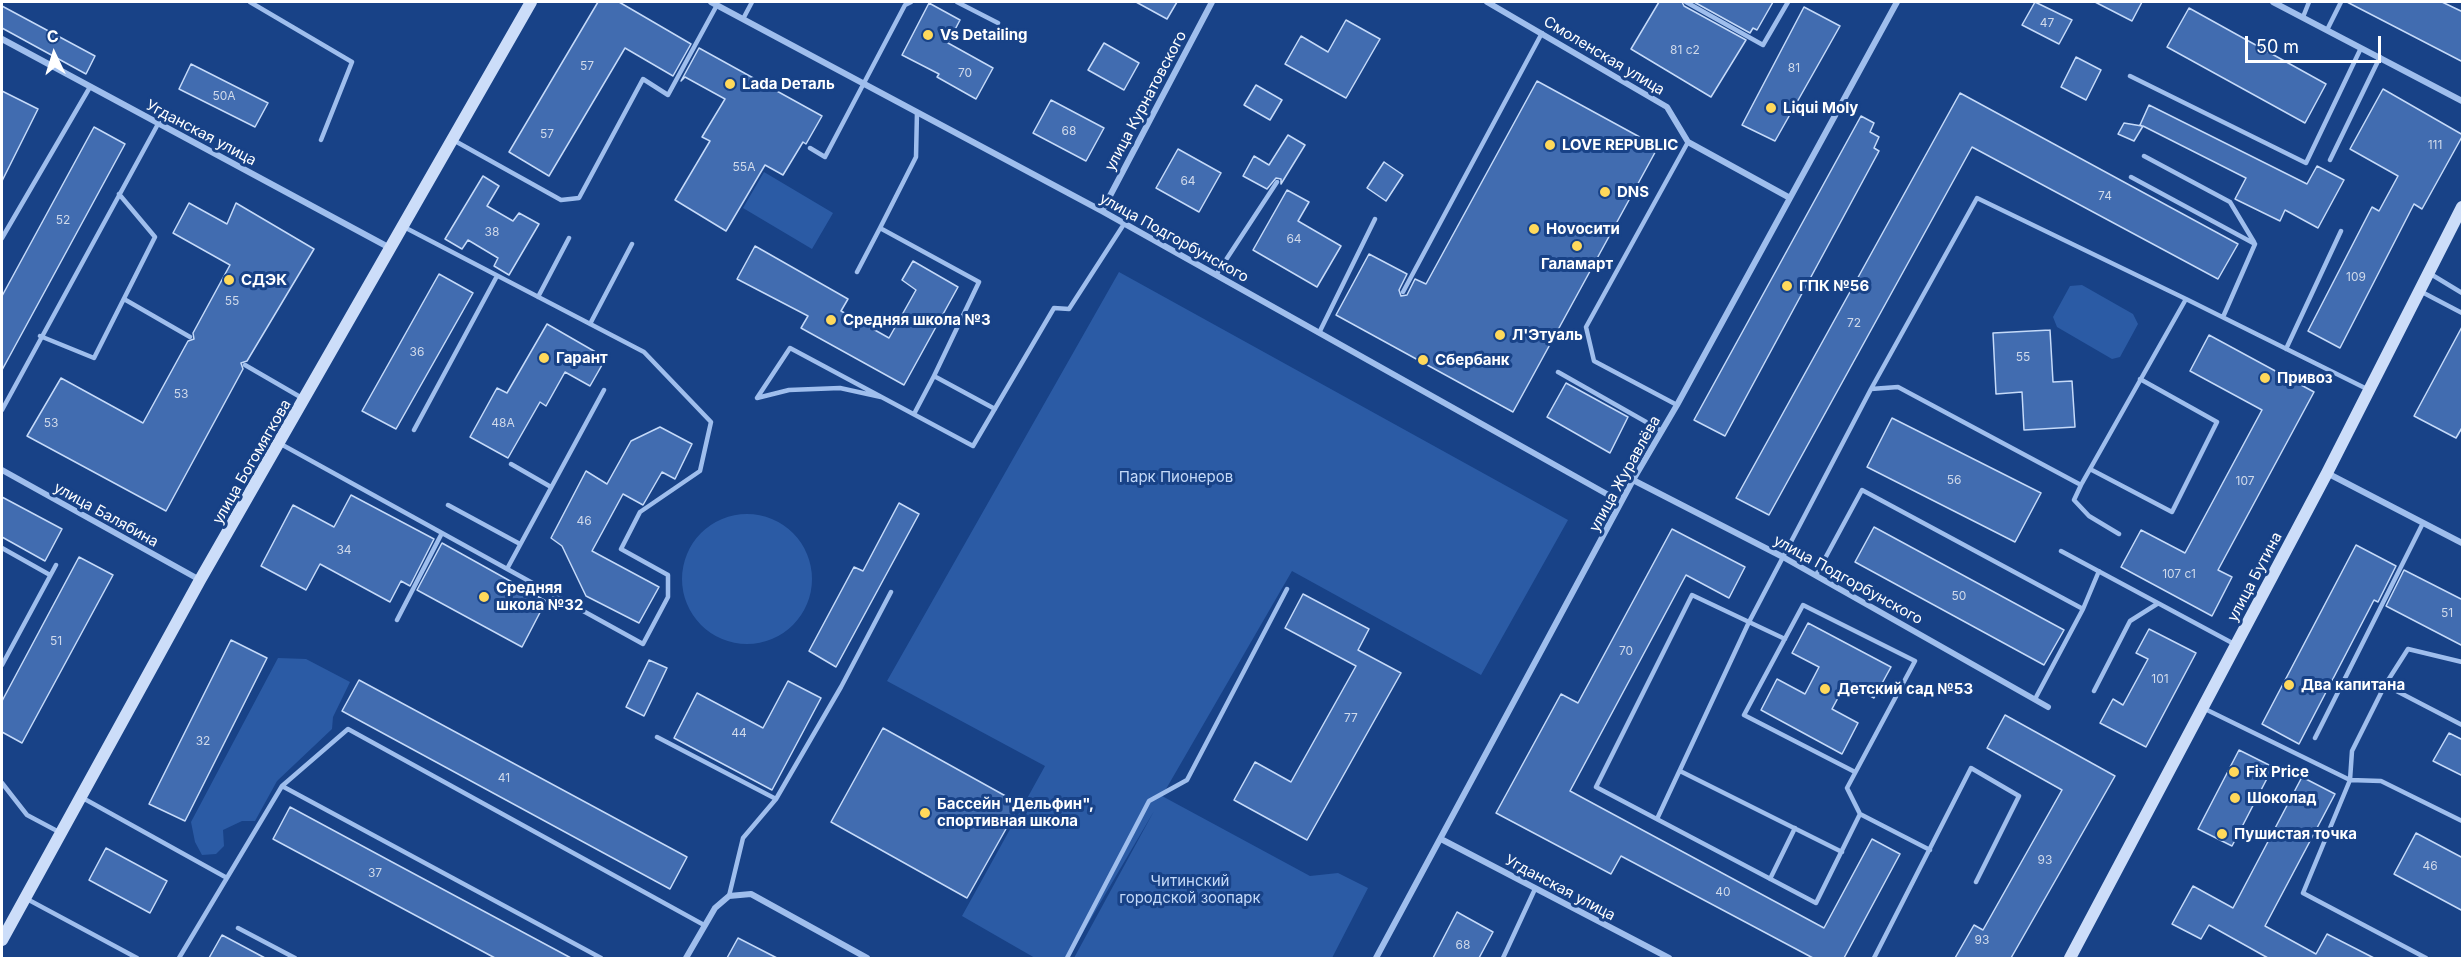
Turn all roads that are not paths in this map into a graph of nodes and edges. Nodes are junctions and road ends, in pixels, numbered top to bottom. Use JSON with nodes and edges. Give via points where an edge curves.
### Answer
{"nodes":[{"id":1,"x":250,"y":2,"type":"edge"},
{"id":2,"x":531,"y":2,"type":"edge"},
{"id":3,"x":711,"y":2,"type":"edge"},
{"id":4,"x":752,"y":2,"type":"edge"},
{"id":5,"x":898,"y":2,"type":"edge"},
{"id":6,"x":911,"y":2,"type":"edge"},
{"id":7,"x":957,"y":2,"type":"edge"},
{"id":8,"x":1212,"y":2,"type":"edge"},
{"id":9,"x":1487,"y":2,"type":"edge"},
{"id":10,"x":1686,"y":2,"type":"edge"},
{"id":11,"x":1788,"y":2,"type":"edge"},
{"id":12,"x":1897,"y":2,"type":"edge"},
{"id":13,"x":2273,"y":2,"type":"edge"},
{"id":14,"x":2309,"y":2,"type":"edge"},
{"id":15,"x":2341,"y":2,"type":"edge"},
{"id":16,"x":717,"y":5,"type":"junction"},
{"id":17,"x":905,"y":5,"type":"junction"},
{"id":18,"x":2303,"y":17,"type":"junction"},
{"id":19,"x":743,"y":19,"type":"junction"},
{"id":20,"x":998,"y":23,"type":"dead end"},
{"id":21,"x":2327,"y":30,"type":"junction"},
{"id":22,"x":1542,"y":33,"type":"junction"},
{"id":23,"x":2,"y":39,"type":"edge"},
{"id":24,"x":2361,"y":48,"type":"junction"},
{"id":25,"x":2380,"y":57,"type":"junction"},
{"id":26,"x":2130,"y":76,"type":"dead end"},
{"id":27,"x":863,"y":83,"type":"junction"},
{"id":28,"x":90,"y":87,"type":"junction"},
{"id":29,"x":2463,"y":101,"type":"edge"},
{"id":30,"x":917,"y":112,"type":"junction"},
{"id":31,"x":158,"y":124,"type":"junction"},
{"id":32,"x":321,"y":140,"type":"dead end"},
{"id":33,"x":452,"y":140,"type":"junction"},
{"id":34,"x":1688,"y":142,"type":"junction"},
{"id":35,"x":810,"y":148,"type":"dead end"},
{"id":36,"x":2144,"y":156,"type":"dead end"},
{"id":37,"x":2330,"y":160,"type":"dead end"},
{"id":38,"x":2132,"y":177,"type":"dead end"},
{"id":39,"x":1277,"y":182,"type":"dead end"},
{"id":40,"x":119,"y":194,"type":"junction"},
{"id":41,"x":1790,"y":198,"type":"junction"},
{"id":42,"x":2463,"y":207,"type":"edge"},
{"id":43,"x":1102,"y":211,"type":"junction"},
{"id":44,"x":1375,"y":219,"type":"dead end"},
{"id":45,"x":1124,"y":224,"type":"junction"},
{"id":46,"x":402,"y":226,"type":"junction"},
{"id":47,"x":880,"y":228,"type":"junction"},
{"id":48,"x":2341,"y":231,"type":"dead end"},
{"id":49,"x":2,"y":238,"type":"edge"},
{"id":50,"x":569,"y":238,"type":"dead end"},
{"id":51,"x":632,"y":244,"type":"dead end"},
{"id":52,"x":2255,"y":244,"type":"junction"},
{"id":53,"x":390,"y":248,"type":"junction"},
{"id":54,"x":857,"y":272,"type":"dead end"},
{"id":55,"x":2429,"y":273,"type":"junction"},
{"id":56,"x":1216,"y":275,"type":"junction"},
{"id":57,"x":497,"y":276,"type":"junction"},
{"id":58,"x":2420,"y":291,"type":"junction"},
{"id":59,"x":1403,"y":292,"type":"dead end"},
{"id":60,"x":2463,"y":293,"type":"edge"},
{"id":61,"x":538,"y":297,"type":"junction"},
{"id":62,"x":124,"y":299,"type":"junction"},
{"id":63,"x":2186,"y":299,"type":"junction"},
{"id":64,"x":2463,"y":313,"type":"edge"},
{"id":65,"x":2223,"y":317,"type":"junction"},
{"id":66,"x":590,"y":324,"type":"junction"},
{"id":67,"x":1319,"y":333,"type":"junction"},
{"id":68,"x":40,"y":336,"type":"junction"},
{"id":69,"x":190,"y":337,"type":"dead end"},
{"id":70,"x":2286,"y":349,"type":"junction"},
{"id":71,"x":245,"y":365,"type":"dead end"},
{"id":72,"x":1558,"y":372,"type":"dead end"},
{"id":73,"x":934,"y":376,"type":"junction"},
{"id":74,"x":2140,"y":379,"type":"junction"},
{"id":75,"x":1871,"y":388,"type":"junction"},
{"id":76,"x":604,"y":390,"type":"dead end"},
{"id":77,"x":2369,"y":390,"type":"junction"},
{"id":78,"x":881,"y":397,"type":"junction"},
{"id":79,"x":305,"y":400,"type":"junction"},
{"id":80,"x":1677,"y":405,"type":"junction"},
{"id":81,"x":995,"y":408,"type":"junction"},
{"id":82,"x":2,"y":410,"type":"edge"},
{"id":83,"x":914,"y":414,"type":"junction"},
{"id":84,"x":414,"y":430,"type":"dead end"},
{"id":85,"x":1662,"y":431,"type":"junction"},
{"id":86,"x":279,"y":443,"type":"junction"},
{"id":87,"x":511,"y":464,"type":"dead end"},
{"id":88,"x":2090,"y":469,"type":"junction"},
{"id":89,"x":2,"y":470,"type":"edge"},
{"id":90,"x":2327,"y":473,"type":"junction"},
{"id":91,"x":1633,"y":480,"type":"junction"},
{"id":92,"x":2081,"y":485,"type":"junction"},
{"id":93,"x":551,"y":487,"type":"junction"},
{"id":94,"x":1621,"y":502,"type":"junction"},
{"id":95,"x":448,"y":505,"type":"dead end"},
{"id":96,"x":2423,"y":523,"type":"junction"},
{"id":97,"x":442,"y":533,"type":"junction"},
{"id":98,"x":2119,"y":534,"type":"dead end"},
{"id":99,"x":2463,"y":543,"type":"edge"},
{"id":100,"x":520,"y":544,"type":"junction"},
{"id":101,"x":2,"y":548,"type":"edge"},
{"id":102,"x":2061,"y":551,"type":"dead end"},
{"id":103,"x":1784,"y":556,"type":"junction"},
{"id":104,"x":56,"y":565,"type":"dead end"},
{"id":105,"x":507,"y":569,"type":"junction"},
{"id":106,"x":2099,"y":572,"type":"junction"},
{"id":107,"x":50,"y":575,"type":"junction"},
{"id":108,"x":1816,"y":575,"type":"junction"},
{"id":109,"x":200,"y":580,"type":"junction"},
{"id":110,"x":1287,"y":590,"type":"dead end"},
{"id":111,"x":891,"y":592,"type":"dead end"},
{"id":112,"x":2157,"y":604,"type":"junction"},
{"id":113,"x":2083,"y":609,"type":"junction"},
{"id":114,"x":397,"y":620,"type":"dead end"},
{"id":115,"x":1749,"y":622,"type":"junction"},
{"id":116,"x":1785,"y":639,"type":"junction"},
{"id":117,"x":2236,"y":645,"type":"junction"},
{"id":118,"x":2463,"y":662,"type":"edge"},
{"id":119,"x":2,"y":665,"type":"edge"},
{"id":120,"x":2385,"y":685,"type":"junction"},
{"id":121,"x":2094,"y":691,"type":"dead end"},
{"id":122,"x":2035,"y":699,"type":"junction"},
{"id":123,"x":2049,"y":707,"type":"dead end"},
{"id":124,"x":2202,"y":708,"type":"junction"},
{"id":125,"x":2463,"y":725,"type":"edge"},
{"id":126,"x":657,"y":737,"type":"dead end"},
{"id":127,"x":2314,"y":738,"type":"dead end"},
{"id":128,"x":1680,"y":771,"type":"junction"},
{"id":129,"x":1855,"y":772,"type":"junction"},
{"id":130,"x":2350,"y":780,"type":"junction"},
{"id":131,"x":2,"y":783,"type":"edge"},
{"id":132,"x":282,"y":786,"type":"junction"},
{"id":133,"x":81,"y":797,"type":"junction"},
{"id":134,"x":776,"y":800,"type":"junction"},
{"id":135,"x":1860,"y":814,"type":"junction"},
{"id":136,"x":1657,"y":819,"type":"junction"},
{"id":137,"x":2463,"y":821,"type":"edge"},
{"id":138,"x":1795,"y":828,"type":"junction"},
{"id":139,"x":61,"y":833,"type":"junction"},
{"id":140,"x":1441,"y":839,"type":"junction"},
{"id":141,"x":1930,"y":850,"type":"junction"},
{"id":142,"x":1842,"y":852,"type":"junction"},
{"id":143,"x":227,"y":878,"type":"junction"},
{"id":144,"x":1770,"y":879,"type":"junction"},
{"id":145,"x":1976,"y":882,"type":"dead end"},
{"id":146,"x":1535,"y":888,"type":"junction"},
{"id":147,"x":729,"y":896,"type":"junction"},
{"id":148,"x":25,"y":898,"type":"junction"},
{"id":149,"x":704,"y":925,"type":"junction"},
{"id":150,"x":238,"y":928,"type":"dead end"},
{"id":151,"x":2,"y":940,"type":"edge"},
{"id":152,"x":136,"y":958,"type":"edge"},
{"id":153,"x":179,"y":958,"type":"edge"},
{"id":154,"x":295,"y":958,"type":"edge"},
{"id":155,"x":601,"y":958,"type":"edge"},
{"id":156,"x":686,"y":958,"type":"edge"},
{"id":157,"x":867,"y":958,"type":"edge"},
{"id":158,"x":1067,"y":958,"type":"edge"},
{"id":159,"x":1376,"y":958,"type":"edge"},
{"id":160,"x":1503,"y":958,"type":"edge"},
{"id":161,"x":1669,"y":958,"type":"edge"},
{"id":162,"x":1874,"y":958,"type":"edge"},
{"id":163,"x":2070,"y":958,"type":"edge"},
{"id":164,"x":2426,"y":958,"type":"edge"}],
"edges":[{"from":1,"to":32,"type":"lane","via":[[352,62]]},
{"from":2,"to":33,"type":"main road","name":"улица Богомягкова"},
{"from":3,"to":16,"type":"street","name":"улица Подгорбунского"},
{"from":4,"to":19,"type":"lane"},
{"from":5,"to":17,"type":"lane"},
{"from":6,"to":17,"type":"lane"},
{"from":7,"to":20,"type":"lane"},
{"from":8,"to":43,"type":"street","name":"улица Курнатовского"},
{"from":9,"to":22,"type":"street","name":"Смоленская улица"},
{"from":10,"to":11,"type":"lane","via":[[1763,45]]},
{"from":12,"to":41,"type":"street","name":"улица Журавлёва"},
{"from":13,"to":18,"type":"street"},
{"from":14,"to":18,"type":"lane"},
{"from":15,"to":21,"type":"lane"},
{"from":16,"to":19,"type":"street","name":"улица Подгорбунского"},
{"from":16,"to":33,"type":"lane","via":[[668,95],[643,79],[579,198],[561,200]]},
{"from":17,"to":27,"type":"lane"},
{"from":18,"to":21,"type":"street"},
{"from":19,"to":27,"type":"street","name":"улица Подгорбунского"},
{"from":21,"to":24,"type":"street"},
{"from":22,"to":34,"type":"street","name":"Смоленская улица","via":[[1667,107]]},
{"from":22,"to":59,"type":"lane"},
{"from":23,"to":28,"type":"street","name":"Угданская улица"},
{"from":24,"to":25,"type":"street"},
{"from":24,"to":26,"type":"lane","via":[[2306,163]]},
{"from":25,"to":29,"type":"street"},
{"from":25,"to":37,"type":"lane"},
{"from":27,"to":30,"type":"street","name":"улица Подгорбунского"},
{"from":27,"to":35,"type":"lane","via":[[825,157]]},
{"from":28,"to":31,"type":"street","name":"Угданская улица"},
{"from":28,"to":49,"type":"lane"},
{"from":30,"to":43,"type":"street","name":"улица Подгорбунского"},
{"from":30,"to":47,"type":"lane","via":[[916,157]]},
{"from":31,"to":40,"type":"lane"},
{"from":31,"to":53,"type":"street","name":"Угданская улица"},
{"from":33,"to":46,"type":"main road","name":"улица Богомягкова"},
{"from":34,"to":41,"type":"street"},
{"from":34,"to":80,"type":"lane","via":[[1586,327],[1594,361]]},
{"from":36,"to":52,"type":"lane","via":[[2230,202]]},
{"from":38,"to":52,"type":"lane"},
{"from":39,"to":56,"type":"lane"},
{"from":40,"to":62,"type":"lane","via":[[155,237]]},
{"from":40,"to":68,"type":"lane"},
{"from":41,"to":80,"type":"street","name":"улица Журавлёва"},
{"from":42,"to":55,"type":"main road","name":"улица Бутина"},
{"from":43,"to":45,"type":"street","name":"улица Подгорбунского"},
{"from":44,"to":67,"type":"lane"},
{"from":45,"to":56,"type":"street","name":"улица Подгорбунского"},
{"from":45,"to":81,"type":"lane","via":[[1069,309],[1054,308]]},
{"from":46,"to":53,"type":"main road","name":"улица Богомягкова"},
{"from":46,"to":57,"type":"lane"},
{"from":47,"to":54,"type":"lane"},
{"from":47,"to":73,"type":"lane","via":[[979,282]]},
{"from":48,"to":70,"type":"lane"},
{"from":50,"to":61,"type":"lane"},
{"from":51,"to":66,"type":"lane"},
{"from":52,"to":65,"type":"lane"},
{"from":53,"to":79,"type":"main road","name":"улица Богомягкова"},
{"from":55,"to":58,"type":"main road","name":"улица Бутина"},
{"from":55,"to":60,"type":"lane"},
{"from":56,"to":67,"type":"street","name":"улица Подгорбунского"},
{"from":57,"to":61,"type":"lane"},
{"from":57,"to":84,"type":"lane"},
{"from":58,"to":64,"type":"lane"},
{"from":58,"to":77,"type":"main road","name":"улица Бутина"},
{"from":61,"to":66,"type":"lane"},
{"from":62,"to":68,"type":"lane","via":[[94,358]]},
{"from":62,"to":69,"type":"lane"},
{"from":63,"to":65,"type":"lane"},
{"from":63,"to":74,"type":"lane"},
{"from":63,"to":75,"type":"lane","via":[[1977,198]]},
{"from":65,"to":70,"type":"lane"},
{"from":66,"to":105,"type":"lane","via":[[644,352],[711,422],[700,471],[640,512],[621,549],[668,575],[668,597],[643,644]]},
{"from":67,"to":94,"type":"street","name":"улица Подгорбунского"},
{"from":68,"to":82,"type":"lane"},
{"from":70,"to":77,"type":"lane"},
{"from":71,"to":79,"type":"lane"},
{"from":72,"to":85,"type":"lane"},
{"from":73,"to":81,"type":"lane"},
{"from":73,"to":83,"type":"lane"},
{"from":74,"to":88,"type":"lane"},
{"from":74,"to":88,"type":"lane","via":[[2217,422],[2172,512]]},
{"from":75,"to":92,"type":"lane","via":[[1898,387]]},
{"from":75,"to":103,"type":"lane"},
{"from":76,"to":93,"type":"lane"},
{"from":77,"to":90,"type":"main road","name":"улица Бутина"},
{"from":78,"to":78,"type":"lane","via":[[790,348],[757,398],[789,390],[840,388]]},
{"from":78,"to":83,"type":"lane"},
{"from":79,"to":86,"type":"main road","name":"улица Богомягкова"},
{"from":80,"to":85,"type":"street","name":"улица Журавлёва"},
{"from":81,"to":83,"type":"lane","via":[[973,446]]},
{"from":85,"to":91,"type":"street","name":"улица Журавлёва"},
{"from":86,"to":97,"type":"lane"},
{"from":86,"to":109,"type":"main road","name":"улица Богомягкова"},
{"from":87,"to":93,"type":"lane"},
{"from":88,"to":92,"type":"lane"},
{"from":89,"to":109,"type":"street","name":"улица Балябина"},
{"from":90,"to":96,"type":"street"},
{"from":90,"to":117,"type":"main road","name":"улица Бутина"},
{"from":91,"to":94,"type":"street","name":"улица Журавлёва"},
{"from":91,"to":103,"type":"street","name":"улица Подгорбунского"},
{"from":92,"to":98,"type":"lane","via":[[2074,500],[2090,516]]},
{"from":93,"to":100,"type":"lane"},
{"from":94,"to":140,"type":"street","name":"улица Журавлёва"},
{"from":95,"to":100,"type":"lane"},
{"from":96,"to":99,"type":"street"},
{"from":96,"to":127,"type":"lane"},
{"from":97,"to":105,"type":"lane"},
{"from":97,"to":114,"type":"lane"},
{"from":100,"to":105,"type":"lane"},
{"from":101,"to":107,"type":"lane"},
{"from":102,"to":106,"type":"lane"},
{"from":103,"to":108,"type":"street","name":"улица Подгорбунского"},
{"from":103,"to":115,"type":"lane"},
{"from":104,"to":107,"type":"lane"},
{"from":106,"to":112,"type":"lane"},
{"from":106,"to":113,"type":"lane"},
{"from":107,"to":119,"type":"lane"},
{"from":108,"to":113,"type":"lane","via":[[1862,490]]},
{"from":108,"to":122,"type":"street","name":"улица Подгорбунского"},
{"from":109,"to":133,"type":"main road","name":"улица Богомягкова"},
{"from":110,"to":158,"type":"lane","via":[[1187,780],[1149,801]]},
{"from":111,"to":134,"type":"lane"},
{"from":112,"to":117,"type":"lane"},
{"from":112,"to":121,"type":"lane","via":[[2130,621]]},
{"from":113,"to":122,"type":"lane"},
{"from":115,"to":116,"type":"lane"},
{"from":115,"to":128,"type":"lane"},
{"from":115,"to":136,"type":"lane","via":[[1692,595],[1596,787]]},
{"from":116,"to":129,"type":"lane","via":[[1744,715]]},
{"from":116,"to":129,"type":"lane","via":[[1803,605],[1915,661]]},
{"from":117,"to":124,"type":"main road","name":"улица Бутина"},
{"from":118,"to":120,"type":"lane","via":[[2408,649]]},
{"from":120,"to":125,"type":"lane"},
{"from":120,"to":130,"type":"lane","via":[[2352,751]]},
{"from":122,"to":123,"type":"street","name":"улица Подгорбунского"},
{"from":124,"to":130,"type":"lane"},
{"from":124,"to":163,"type":"main road","name":"улица Бутина"},
{"from":126,"to":134,"type":"lane"},
{"from":128,"to":136,"type":"lane"},
{"from":128,"to":138,"type":"lane"},
{"from":129,"to":135,"type":"lane","via":[[1847,788]]},
{"from":130,"to":137,"type":"lane","via":[[2381,781]]},
{"from":130,"to":164,"type":"lane","via":[[2303,893]]},
{"from":131,"to":139,"type":"lane","via":[[27,815]]},
{"from":132,"to":143,"type":"lane"},
{"from":132,"to":149,"type":"lane","via":[[348,729]]},
{"from":132,"to":155,"type":"lane"},
{"from":133,"to":139,"type":"main road","name":"улица Богомягкова"},
{"from":133,"to":143,"type":"lane"},
{"from":134,"to":147,"type":"lane","via":[[743,838]]},
{"from":135,"to":141,"type":"lane"},
{"from":135,"to":142,"type":"lane"},
{"from":136,"to":144,"type":"lane"},
{"from":138,"to":142,"type":"lane"},
{"from":138,"to":144,"type":"lane"},
{"from":139,"to":148,"type":"main road","name":"улица Богомягкова"},
{"from":140,"to":146,"type":"street","name":"Угданская улица"},
{"from":140,"to":159,"type":"street","name":"улица Журавлёва"},
{"from":141,"to":145,"type":"lane","via":[[1971,768],[2019,796]]},
{"from":141,"to":162,"type":"lane"},
{"from":142,"to":144,"type":"lane","via":[[1816,903]]},
{"from":143,"to":153,"type":"lane"},
{"from":146,"to":160,"type":"lane"},
{"from":146,"to":161,"type":"street","name":"Угданская улица"},
{"from":147,"to":149,"type":"street"},
{"from":147,"to":157,"type":"street","via":[[751,894]]},
{"from":148,"to":151,"type":"main road","name":"улица Богомягкова"},
{"from":148,"to":152,"type":"lane"},
{"from":149,"to":156,"type":"street"},
{"from":150,"to":154,"type":"lane"}]}
